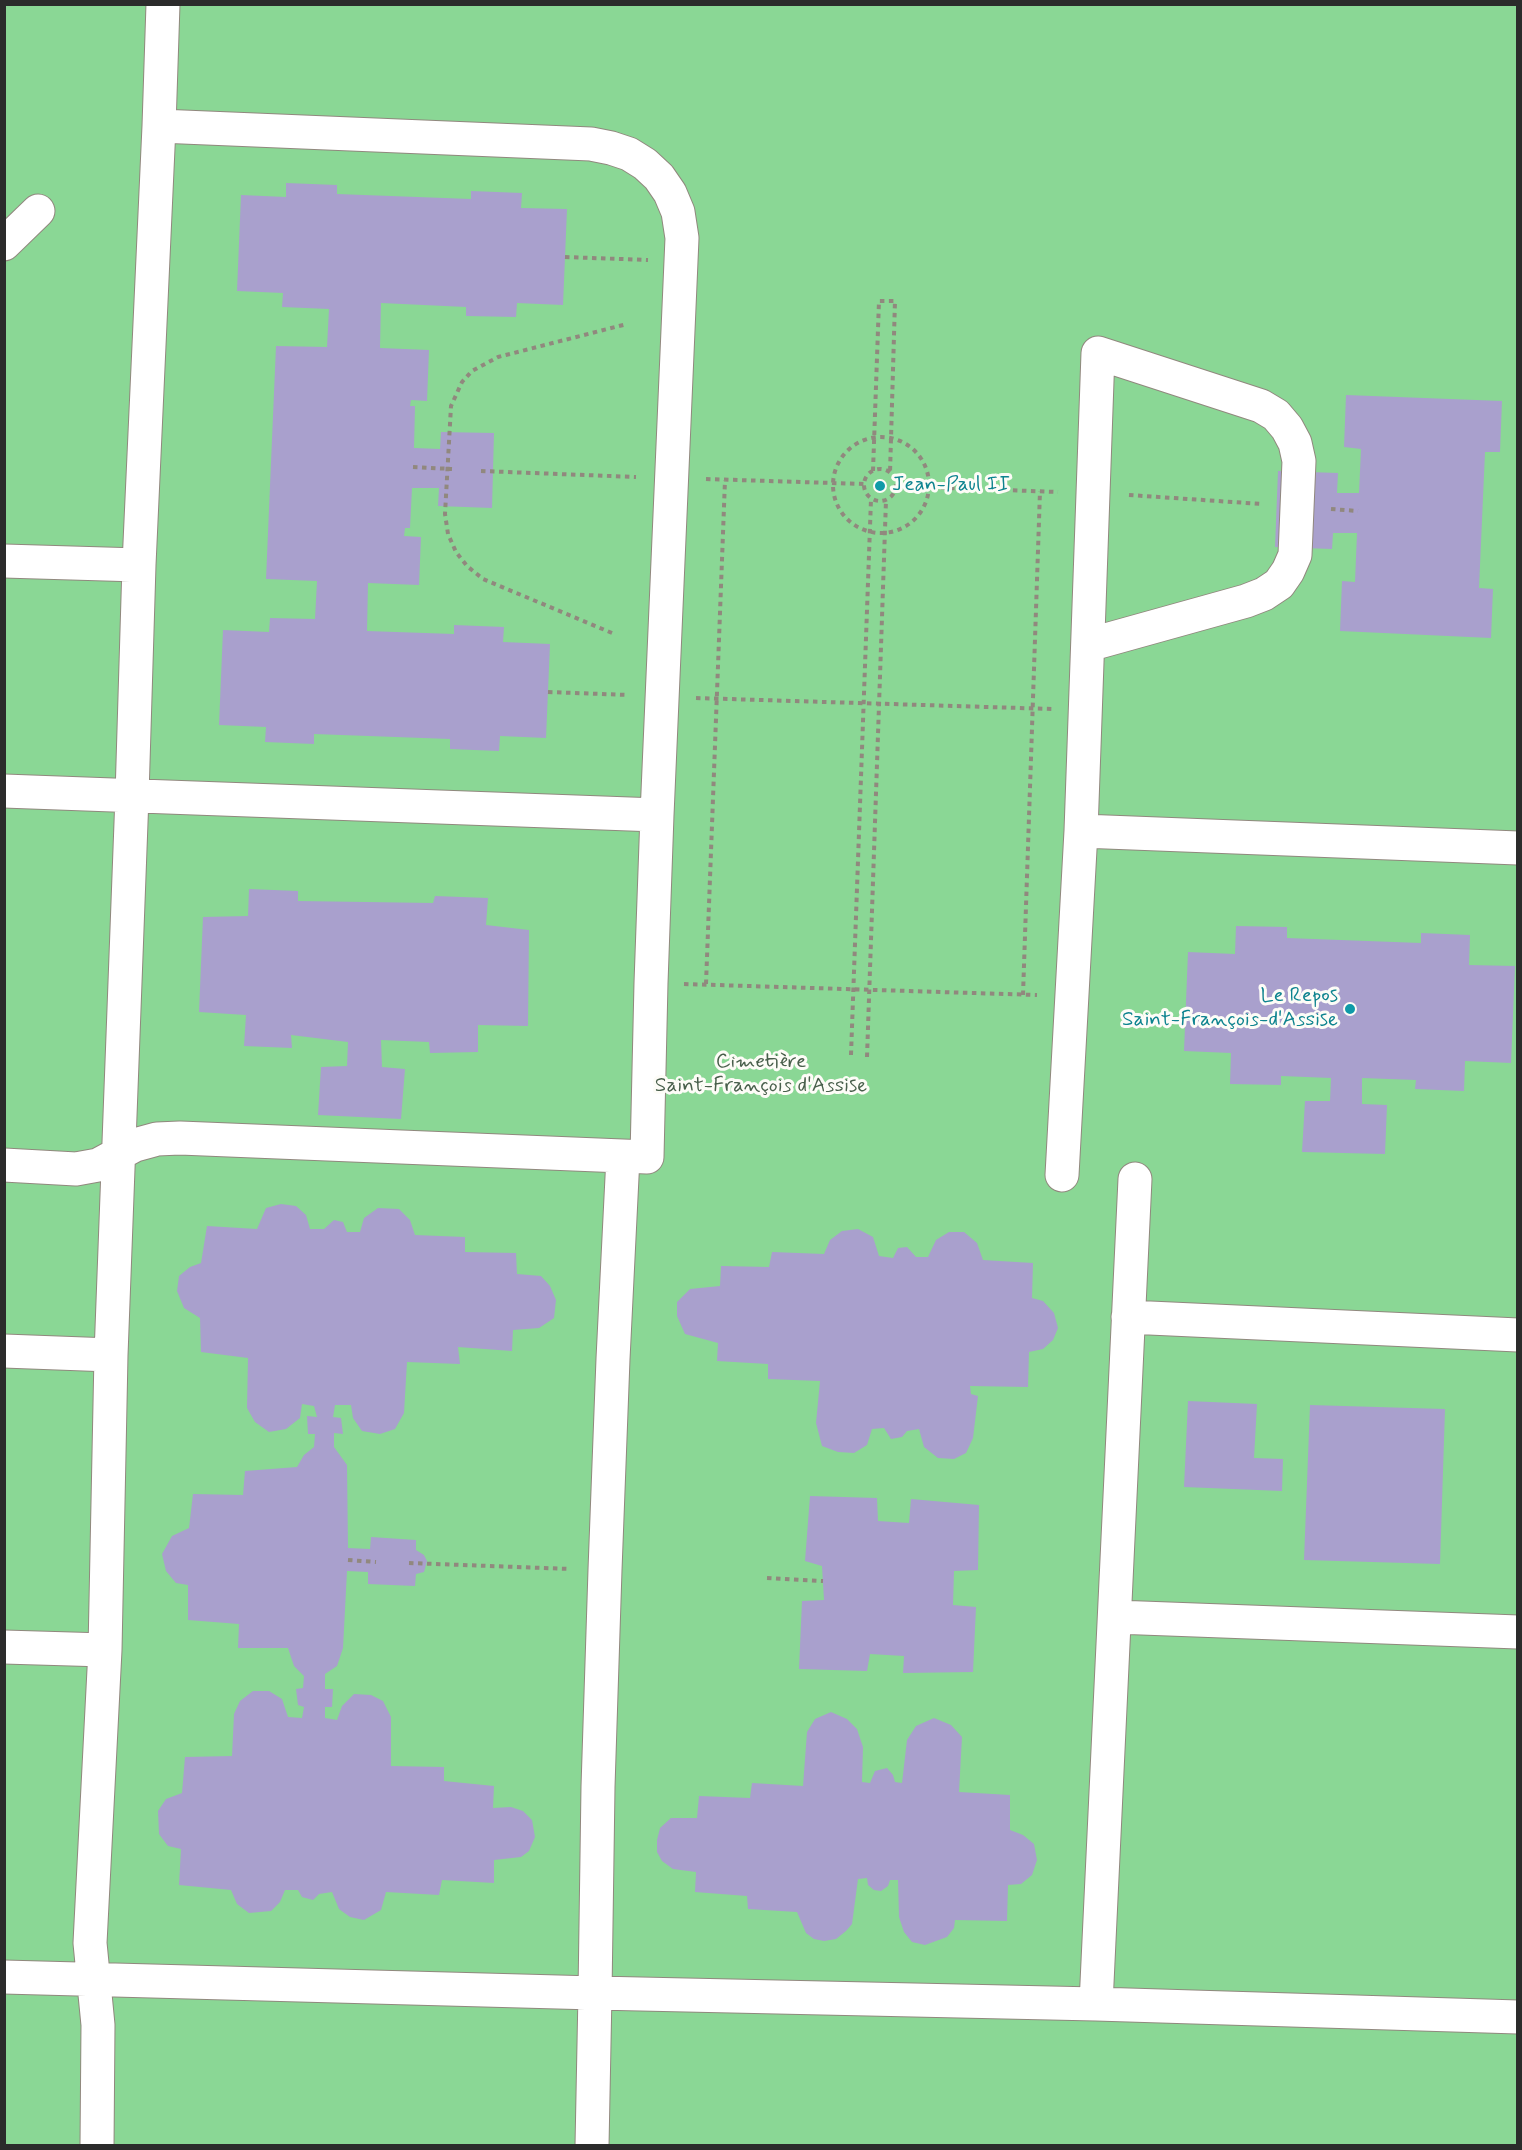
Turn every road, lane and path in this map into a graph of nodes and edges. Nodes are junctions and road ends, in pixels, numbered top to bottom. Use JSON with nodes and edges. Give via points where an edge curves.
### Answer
{"nodes":[{"id":1,"x":163,"y":4,"type":"edge"},
{"id":2,"x":159,"y":126,"type":"junction"},
{"id":3,"x":38,"y":211,"type":"dead end"},
{"id":4,"x":4,"y":244,"type":"edge"},
{"id":5,"x":565,"y":257,"type":"dead end"},
{"id":6,"x":652,"y":260,"type":"dead end"},
{"id":7,"x":627,"y":324,"type":"dead end"},
{"id":8,"x":874,"y":437,"type":"junction"},
{"id":9,"x":891,"y":438,"type":"junction"},
{"id":10,"x":413,"y":467,"type":"dead end"},
{"id":11,"x":450,"y":469,"type":"junction"},
{"id":12,"x":481,"y":471,"type":"dead end"},
{"id":13,"x":873,"y":471,"type":"junction"},
{"id":14,"x":890,"y":473,"type":"junction"},
{"id":15,"x":644,"y":477,"type":"dead end"},
{"id":16,"x":702,"y":479,"type":"dead end"},
{"id":17,"x":725,"y":480,"type":"junction"},
{"id":18,"x":832,"y":482,"type":"junction"},
{"id":19,"x":864,"y":484,"type":"junction"},
{"id":20,"x":896,"y":486,"type":"junction"},
{"id":21,"x":929,"y":487,"type":"junction"},
{"id":22,"x":1040,"y":491,"type":"junction"},
{"id":23,"x":1068,"y":492,"type":"dead end"},
{"id":24,"x":1125,"y":495,"type":"dead end"},
{"id":25,"x":871,"y":499,"type":"junction"},
{"id":26,"x":886,"y":500,"type":"junction"},
{"id":27,"x":1269,"y":504,"type":"dead end"},
{"id":28,"x":871,"y":533,"type":"junction"},
{"id":29,"x":886,"y":533,"type":"junction"},
{"id":30,"x":4,"y":561,"type":"edge"},
{"id":31,"x":139,"y":565,"type":"junction"},
{"id":32,"x":612,"y":633,"type":"dead end"},
{"id":33,"x":1088,"y":645,"type":"junction"},
{"id":34,"x":548,"y":692,"type":"dead end"},
{"id":35,"x":636,"y":696,"type":"dead end"},
{"id":36,"x":690,"y":698,"type":"dead end"},
{"id":37,"x":717,"y":698,"type":"junction"},
{"id":38,"x":864,"y":703,"type":"junction"},
{"id":39,"x":880,"y":704,"type":"junction"},
{"id":40,"x":1033,"y":708,"type":"junction"},
{"id":41,"x":1053,"y":709,"type":"dead end"},
{"id":42,"x":4,"y":791,"type":"edge"},
{"id":43,"x":132,"y":796,"type":"junction"},
{"id":44,"x":657,"y":815,"type":"junction"},
{"id":45,"x":1081,"y":831,"type":"junction"},
{"id":46,"x":1518,"y":848,"type":"edge"},
{"id":47,"x":693,"y":984,"type":"dead end"},
{"id":48,"x":706,"y":984,"type":"junction"},
{"id":49,"x":854,"y":988,"type":"junction"},
{"id":50,"x":869,"y":989,"type":"junction"},
{"id":51,"x":1023,"y":994,"type":"junction"},
{"id":52,"x":1030,"y":995,"type":"dead end"},
{"id":53,"x":851,"y":1055,"type":"dead end"},
{"id":54,"x":867,"y":1057,"type":"dead end"},
{"id":55,"x":119,"y":1153,"type":"junction"},
{"id":56,"x":623,"y":1157,"type":"junction"},
{"id":57,"x":4,"y":1166,"type":"edge"},
{"id":58,"x":1062,"y":1175,"type":"dead end"},
{"id":59,"x":1135,"y":1179,"type":"dead end"},
{"id":60,"x":1128,"y":1317,"type":"junction"},
{"id":61,"x":1518,"y":1335,"type":"edge"},
{"id":62,"x":4,"y":1351,"type":"edge"},
{"id":63,"x":111,"y":1355,"type":"junction"},
{"id":64,"x":348,"y":1560,"type":"dead end"},
{"id":65,"x":376,"y":1562,"type":"dead end"},
{"id":66,"x":409,"y":1563,"type":"dead end"},
{"id":67,"x":578,"y":1569,"type":"dead end"},
{"id":68,"x":767,"y":1578,"type":"dead end"},
{"id":69,"x":823,"y":1581,"type":"dead end"},
{"id":70,"x":1115,"y":1617,"type":"junction"},
{"id":71,"x":1518,"y":1632,"type":"edge"},
{"id":72,"x":4,"y":1647,"type":"edge"},
{"id":73,"x":105,"y":1650,"type":"junction"},
{"id":74,"x":4,"y":1977,"type":"edge"},
{"id":75,"x":93,"y":1980,"type":"junction"},
{"id":76,"x":595,"y":1993,"type":"junction"},
{"id":77,"x":1096,"y":2004,"type":"junction"},
{"id":78,"x":1518,"y":2017,"type":"edge"},
{"id":79,"x":97,"y":2145,"type":"edge"},
{"id":80,"x":592,"y":2145,"type":"edge"}],
"edges":[{"from":1,"to":2,"type":"lane"},
{"from":2,"to":31,"type":"lane"},
{"from":2,"to":44,"type":"lane","via":[[591,144],[629,154],[659,177],[678,212],[682,238]]},
{"from":3,"to":4,"type":"lane"},
{"from":5,"to":6,"type":"path"},
{"from":7,"to":11,"type":"path","via":[[513,352],[472,372],[455,393],[451,406]]},
{"from":8,"to":9,"type":"path"},
{"from":8,"to":9,"type":"path","via":[[879,301],[896,301]]},
{"from":8,"to":13,"type":"path"},
{"from":8,"to":18,"type":"path","via":[[845,452]]},
{"from":9,"to":14,"type":"path"},
{"from":9,"to":21,"type":"path","via":[[908,445],[920,456]]},
{"from":10,"to":11,"type":"path"},
{"from":11,"to":32,"type":"path","via":[[445,514],[448,534],[467,566],[498,587]]},
{"from":12,"to":15,"type":"path"},
{"from":13,"to":14,"type":"path"},
{"from":13,"to":19,"type":"path"},
{"from":14,"to":20,"type":"path"},
{"from":16,"to":17,"type":"path"},
{"from":17,"to":18,"type":"path"},
{"from":17,"to":37,"type":"path"},
{"from":18,"to":19,"type":"path"},
{"from":18,"to":28,"type":"path","via":[[841,514]]},
{"from":19,"to":25,"type":"path"},
{"from":20,"to":21,"type":"path"},
{"from":20,"to":26,"type":"path"},
{"from":21,"to":22,"type":"path"},
{"from":21,"to":29,"type":"path","via":[[926,504],[917,517],[905,527]]},
{"from":22,"to":23,"type":"path"},
{"from":22,"to":40,"type":"path"},
{"from":24,"to":27,"type":"path"},
{"from":25,"to":26,"type":"path"},
{"from":25,"to":28,"type":"path"},
{"from":26,"to":29,"type":"path"},
{"from":28,"to":29,"type":"path"},
{"from":28,"to":38,"type":"path"},
{"from":29,"to":39,"type":"path"},
{"from":30,"to":31,"type":"lane"},
{"from":31,"to":43,"type":"lane"},
{"from":33,"to":33,"type":"lane","via":[[1098,352],[1261,406],[1276,415],[1295,443],[1299,461],[1295,555],[1279,584],[1246,602]]},
{"from":33,"to":45,"type":"lane"},
{"from":34,"to":35,"type":"path"},
{"from":36,"to":37,"type":"path"},
{"from":37,"to":38,"type":"path"},
{"from":37,"to":48,"type":"path"},
{"from":38,"to":39,"type":"path"},
{"from":38,"to":49,"type":"path"},
{"from":39,"to":40,"type":"path"},
{"from":39,"to":50,"type":"path"},
{"from":40,"to":41,"type":"path"},
{"from":40,"to":51,"type":"path"},
{"from":42,"to":43,"type":"lane"},
{"from":43,"to":44,"type":"lane"},
{"from":43,"to":55,"type":"lane"},
{"from":44,"to":56,"type":"lane","via":[[647,1157]]},
{"from":45,"to":46,"type":"lane"},
{"from":45,"to":58,"type":"lane"},
{"from":47,"to":48,"type":"path"},
{"from":48,"to":49,"type":"path"},
{"from":49,"to":50,"type":"path"},
{"from":49,"to":53,"type":"path"},
{"from":50,"to":51,"type":"path"},
{"from":50,"to":54,"type":"path"},
{"from":51,"to":52,"type":"path"},
{"from":55,"to":56,"type":"lane","via":[[157,1139],[180,1138]]},
{"from":55,"to":57,"type":"lane","via":[[76,1169]]},
{"from":55,"to":63,"type":"lane"},
{"from":56,"to":76,"type":"lane","via":[[598,1787]]},
{"from":59,"to":60,"type":"lane"},
{"from":60,"to":61,"type":"lane"},
{"from":60,"to":70,"type":"lane"},
{"from":62,"to":63,"type":"lane"},
{"from":63,"to":73,"type":"lane"},
{"from":64,"to":65,"type":"path"},
{"from":66,"to":67,"type":"path"},
{"from":68,"to":69,"type":"path"},
{"from":70,"to":71,"type":"lane"},
{"from":70,"to":77,"type":"lane"},
{"from":72,"to":73,"type":"lane"},
{"from":73,"to":75,"type":"lane","via":[[90,1943]]},
{"from":74,"to":75,"type":"lane"},
{"from":75,"to":76,"type":"lane"},
{"from":75,"to":79,"type":"lane","via":[[98,2025]]},
{"from":76,"to":77,"type":"lane"},
{"from":76,"to":80,"type":"lane"},
{"from":77,"to":78,"type":"lane"}]}
